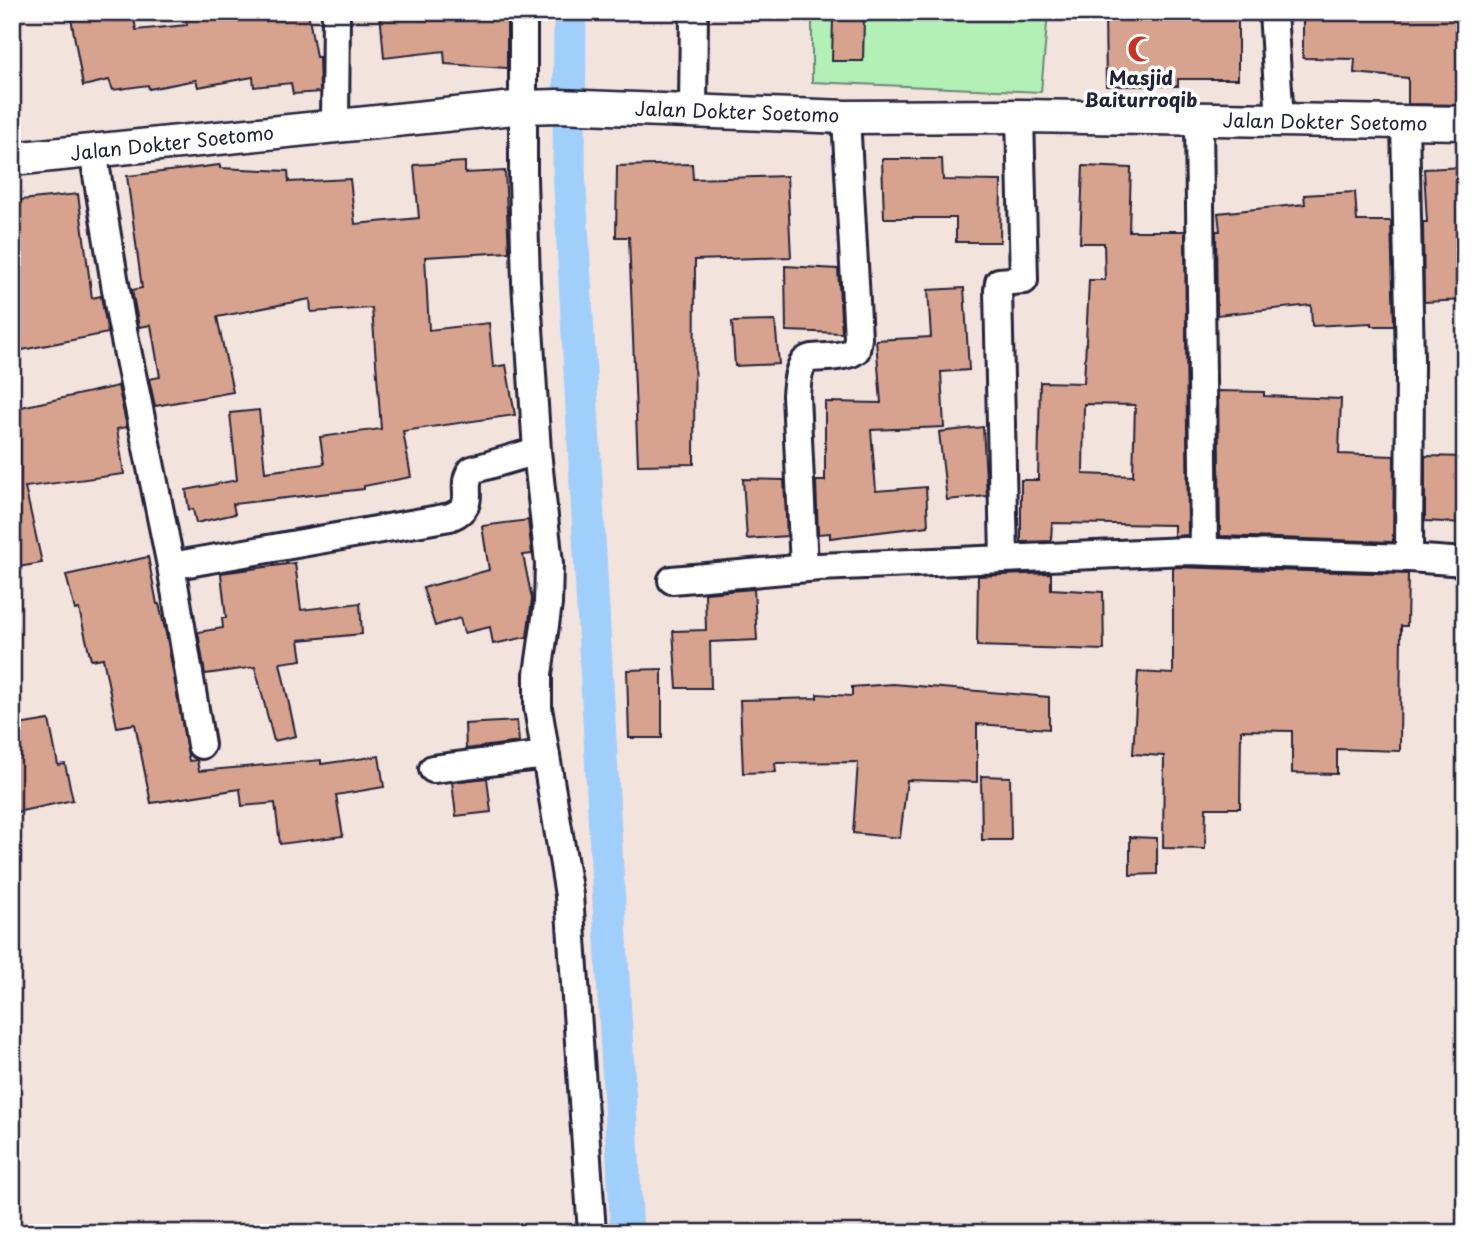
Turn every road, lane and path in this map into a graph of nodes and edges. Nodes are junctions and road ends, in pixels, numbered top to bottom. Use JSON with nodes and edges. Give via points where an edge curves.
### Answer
{"nodes":[{"id":1,"x":336,"y":12,"type":"edge"},
{"id":2,"x":523,"y":12,"type":"edge"},
{"id":3,"x":694,"y":12,"type":"edge"},
{"id":4,"x":1273,"y":12,"type":"edge"},
{"id":5,"x":524,"y":107,"type":"junction"},
{"id":6,"x":693,"y":110,"type":"junction"},
{"id":7,"x":1020,"y":116,"type":"junction"},
{"id":8,"x":846,"y":117,"type":"junction"},
{"id":9,"x":1199,"y":120,"type":"junction"},
{"id":10,"x":1280,"y":121,"type":"junction"},
{"id":11,"x":1405,"y":122,"type":"junction"},
{"id":12,"x":1465,"y":123,"type":"edge"},
{"id":13,"x":335,"y":126,"type":"junction"},
{"id":14,"x":93,"y":150,"type":"junction"},
{"id":15,"x":12,"y":159,"type":"edge"},
{"id":16,"x":537,"y":451,"type":"junction"},
{"id":17,"x":1204,"y":551,"type":"junction"},
{"id":18,"x":1004,"y":558,"type":"junction"},
{"id":19,"x":1409,"y":558,"type":"junction"},
{"id":20,"x":1465,"y":562,"type":"edge"},
{"id":21,"x":171,"y":566,"type":"junction"},
{"id":22,"x":804,"y":568,"type":"junction"},
{"id":23,"x":672,"y":580,"type":"dead end"},
{"id":24,"x":201,"y":745,"type":"dead end"},
{"id":25,"x":546,"y":755,"type":"junction"},
{"id":26,"x":433,"y":769,"type":"dead end"},
{"id":27,"x":592,"y":1233,"type":"edge"}],
"edges":[{"from":1,"to":13,"type":"street"},
{"from":2,"to":5,"type":"street"},
{"from":3,"to":6,"type":"street"},
{"from":4,"to":10,"type":"street"},
{"from":5,"to":6,"type":"street","name":"Jalan Dokter Soetomo"},
{"from":5,"to":13,"type":"street","name":"Jalan Dokter Soetomo"},
{"from":5,"to":16,"type":"street","via":[[526,282]]},
{"from":6,"to":8,"type":"street","name":"Jalan Dokter Soetomo"},
{"from":7,"to":8,"type":"street","name":"Jalan Dokter Soetomo"},
{"from":7,"to":9,"type":"street","name":"Jalan Dokter Soetomo"},
{"from":7,"to":18,"type":"street","via":[[1024,280],[999,282],[998,290]]},
{"from":8,"to":22,"type":"street","via":[[858,338],[851,353],[810,359],[800,365],[797,374]]},
{"from":9,"to":10,"type":"street","name":"Jalan Dokter Soetomo"},
{"from":9,"to":17,"type":"street"},
{"from":10,"to":11,"type":"street","name":"Jalan Dokter Soetomo"},
{"from":11,"to":12,"type":"street","name":"Jalan Dokter Soetomo"},
{"from":11,"to":19,"type":"street"},
{"from":13,"to":14,"type":"street","name":"Jalan Dokter Soetomo"},
{"from":14,"to":15,"type":"street","name":"Jalan Dokter Soetomo"},
{"from":14,"to":21,"type":"street","via":[[126,348]]},
{"from":16,"to":21,"type":"street","via":[[472,470],[467,476],[466,505],[450,517]]},
{"from":16,"to":25,"type":"street","via":[[549,564],[538,674]]},
{"from":17,"to":18,"type":"street"},
{"from":17,"to":19,"type":"street"},
{"from":18,"to":22,"type":"street"},
{"from":19,"to":20,"type":"street"},
{"from":21,"to":24,"type":"street"},
{"from":22,"to":23,"type":"street"},
{"from":25,"to":26,"type":"street"},
{"from":25,"to":27,"type":"street","via":[[569,895]]}]}
